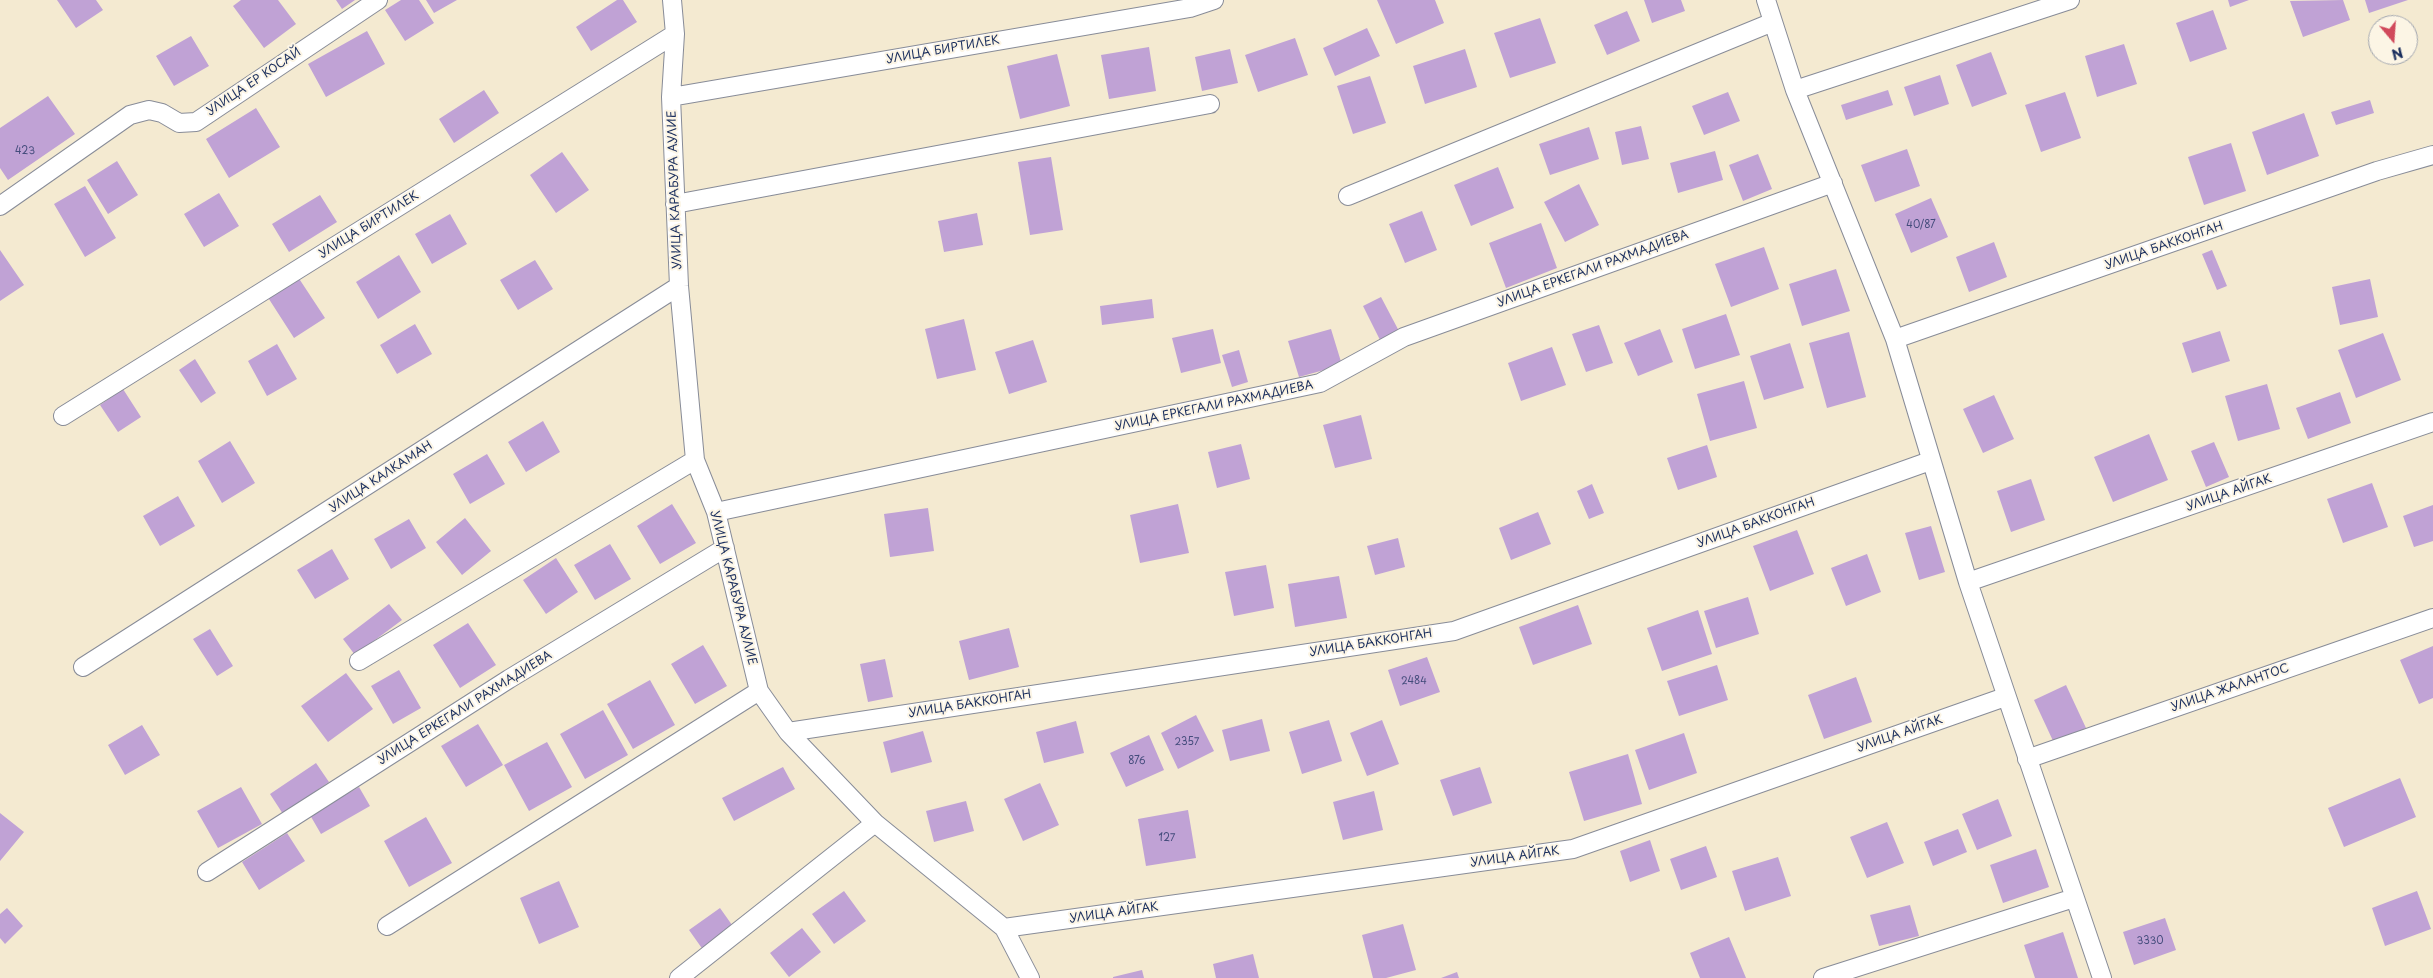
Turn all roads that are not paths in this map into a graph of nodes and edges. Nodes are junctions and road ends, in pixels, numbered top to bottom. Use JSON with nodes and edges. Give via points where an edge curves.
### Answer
{"nodes":[{"id":1,"x":378,"y":0,"type":"edge"},
{"id":2,"x":672,"y":0,"type":"edge"},
{"id":3,"x":1214,"y":0,"type":"edge"},
{"id":4,"x":1766,"y":0,"type":"edge"},
{"id":5,"x":2070,"y":0,"type":"edge"},
{"id":6,"x":1773,"y":22,"type":"junction"},
{"id":7,"x":675,"y":34,"type":"junction"},
{"id":8,"x":1795,"y":90,"type":"junction"},
{"id":9,"x":671,"y":97,"type":"junction"},
{"id":10,"x":1210,"y":104,"type":"dead end"},
{"id":11,"x":2433,"y":155,"type":"edge"},
{"id":12,"x":1833,"y":183,"type":"junction"},
{"id":13,"x":1348,"y":196,"type":"dead end"},
{"id":14,"x":675,"y":204,"type":"junction"},
{"id":15,"x":0,"y":206,"type":"edge"},
{"id":16,"x":679,"y":286,"type":"junction"},
{"id":17,"x":1895,"y":339,"type":"junction"},
{"id":18,"x":63,"y":416,"type":"dead end"},
{"id":19,"x":2433,"y":422,"type":"edge"},
{"id":20,"x":694,"y":460,"type":"junction"},
{"id":21,"x":1930,"y":461,"type":"junction"},
{"id":22,"x":716,"y":512,"type":"junction"},
{"id":23,"x":725,"y":548,"type":"junction"},
{"id":24,"x":1968,"y":582,"type":"junction"},
{"id":25,"x":2433,"y":618,"type":"edge"},
{"id":26,"x":359,"y":661,"type":"dead end"},
{"id":27,"x":83,"y":667,"type":"dead end"},
{"id":28,"x":759,"y":691,"type":"junction"},
{"id":29,"x":2005,"y":697,"type":"junction"},
{"id":30,"x":788,"y":732,"type":"junction"},
{"id":31,"x":2026,"y":759,"type":"junction"},
{"id":32,"x":875,"y":823,"type":"junction"},
{"id":33,"x":207,"y":872,"type":"dead end"},
{"id":34,"x":2074,"y":898,"type":"junction"},
{"id":35,"x":387,"y":926,"type":"dead end"},
{"id":36,"x":1004,"y":928,"type":"junction"},
{"id":37,"x":679,"y":978,"type":"edge"},
{"id":38,"x":1030,"y":978,"type":"edge"},
{"id":39,"x":1823,"y":978,"type":"edge"},
{"id":40,"x":2102,"y":978,"type":"edge"}],
"edges":[{"from":1,"to":15,"type":"street","name":"УЛИЦА ЕР КОСАЙ","via":[[196,122],[179,123],[149,110],[130,115]]},
{"from":2,"to":7,"type":"street","name":"УЛИЦА КАРАБУРА АУЛИЕ"},
{"from":3,"to":9,"type":"street","name":"УЛИЦА БИРТИЛЕК","via":[[1190,8]]},
{"from":4,"to":6,"type":"street"},
{"from":5,"to":8,"type":"street"},
{"from":6,"to":8,"type":"street"},
{"from":6,"to":13,"type":"street"},
{"from":7,"to":9,"type":"street","name":"УЛИЦА КАРАБУРА АУЛИЕ"},
{"from":7,"to":18,"type":"street","name":"УЛИЦА БИРТИЛЕК"},
{"from":8,"to":12,"type":"street"},
{"from":9,"to":14,"type":"street","name":"УЛИЦА КАРАБУРА АУЛИЕ"},
{"from":10,"to":14,"type":"street"},
{"from":11,"to":17,"type":"street","name":"УЛИЦА БАККОНГАН"},
{"from":12,"to":17,"type":"street"},
{"from":12,"to":22,"type":"street","name":"УЛИЦА ЕРКЕГАЛИ РАХМАДИЕВА","via":[[1404,337],[1320,383]]},
{"from":14,"to":16,"type":"street","name":"УЛИЦА КАРАБУРА АУЛИЕ"},
{"from":16,"to":20,"type":"street","name":"УЛИЦА КАРАБУРА АУЛИЕ"},
{"from":16,"to":27,"type":"street","name":"УЛИЦА КАЛКАМАН"},
{"from":17,"to":21,"type":"street"},
{"from":19,"to":24,"type":"street","name":"УЛИЦА АЙГАК"},
{"from":20,"to":22,"type":"street","name":"УЛИЦА КАРАБУРА АУЛИЕ"},
{"from":20,"to":26,"type":"street"},
{"from":21,"to":24,"type":"street"},
{"from":21,"to":30,"type":"street","name":"УЛИЦА БАККОНГАН","via":[[1454,631]]},
{"from":22,"to":23,"type":"street","name":"УЛИЦА КАРАБУРА АУЛИЕ"},
{"from":23,"to":28,"type":"street","name":"УЛИЦА КАРАБУРА АУЛИЕ"},
{"from":23,"to":33,"type":"street","name":"УЛИЦА ЕРКЕГАЛИ РАХМАДИЕВА","via":[[509,678]]},
{"from":24,"to":29,"type":"street"},
{"from":25,"to":31,"type":"street","name":"УЛИЦА ЖАЛАНТОС"},
{"from":28,"to":30,"type":"street","name":"УЛИЦА КАРАБУРА АУЛИЕ"},
{"from":28,"to":35,"type":"street"},
{"from":29,"to":31,"type":"street"},
{"from":29,"to":36,"type":"street","name":"УЛИЦА АЙГАК","via":[[1573,849]]},
{"from":30,"to":32,"type":"street","name":"УЛИЦА КАРАБУРА АУЛИЕ"},
{"from":31,"to":34,"type":"street"},
{"from":32,"to":36,"type":"street","name":"УЛИЦА КАРАБУРА АУЛИЕ"},
{"from":32,"to":37,"type":"street"},
{"from":34,"to":39,"type":"street"},
{"from":34,"to":40,"type":"street"},
{"from":36,"to":38,"type":"street","name":"УЛИЦА КАРАБУРА АУЛИЕ"}]}
